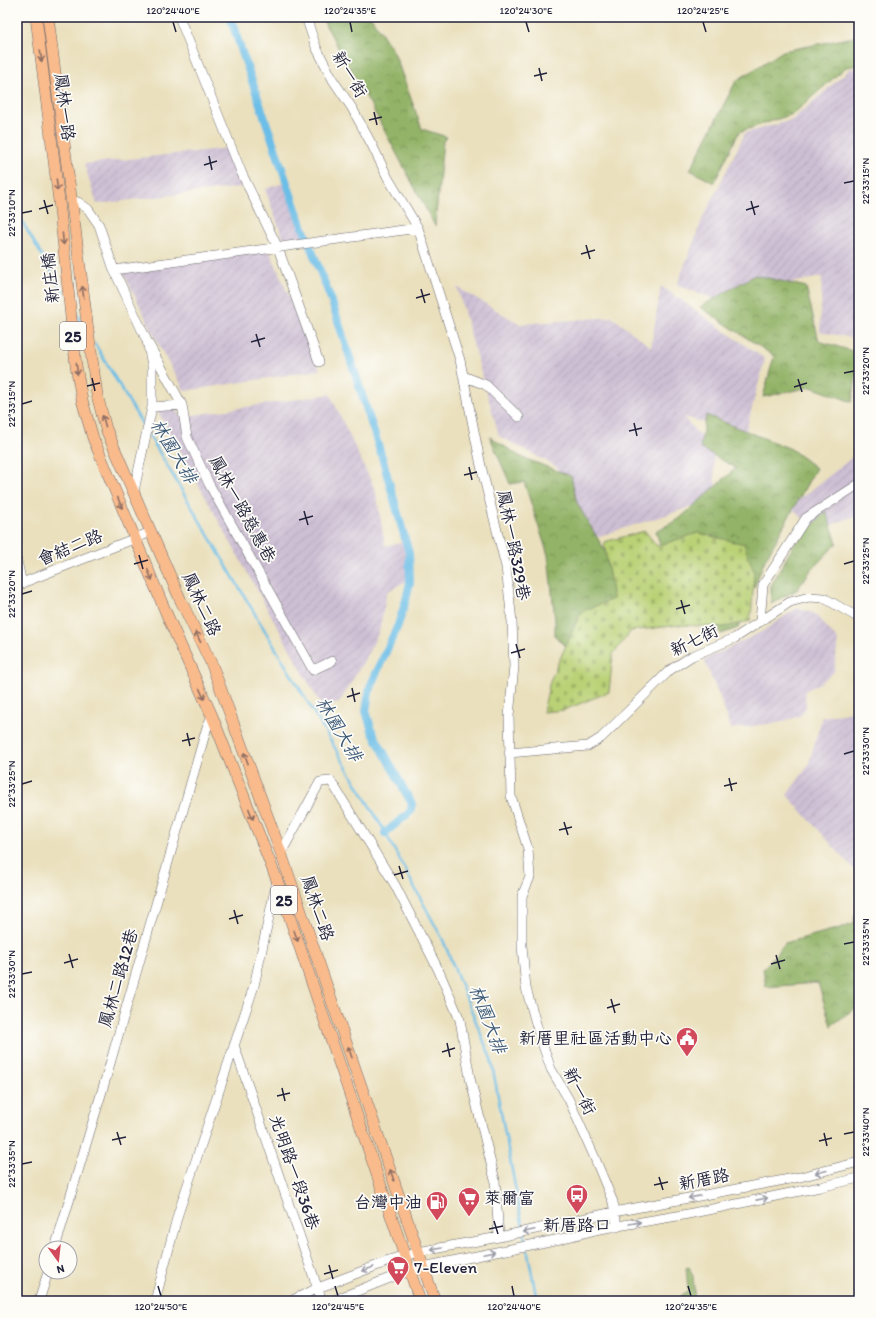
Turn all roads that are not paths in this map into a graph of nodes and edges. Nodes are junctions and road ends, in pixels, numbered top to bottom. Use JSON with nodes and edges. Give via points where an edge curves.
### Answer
{"nodes":[{"id":1,"x":36,"y":17,"type":"edge"},
{"id":2,"x":48,"y":17,"type":"edge"},
{"id":3,"x":179,"y":17,"type":"edge"},
{"id":4,"x":306,"y":17,"type":"edge"},
{"id":5,"x":71,"y":200,"type":"junction"},
{"id":6,"x":59,"y":201,"type":"joint"},
{"id":7,"x":418,"y":228,"type":"junction"},
{"id":8,"x":278,"y":248,"type":"junction"},
{"id":9,"x":114,"y":270,"type":"junction"},
{"id":10,"x":146,"y":341,"type":"junction"},
{"id":11,"x":319,"y":362,"type":"dead end"},
{"id":12,"x":463,"y":376,"type":"junction"},
{"id":13,"x":182,"y":404,"type":"junction"},
{"id":14,"x":152,"y":407,"type":"junction"},
{"id":15,"x":519,"y":416,"type":"dead end"},
{"id":16,"x":859,"y":484,"type":"edge"},
{"id":17,"x":134,"y":491,"type":"junction"},
{"id":18,"x":151,"y":532,"type":"junction"},
{"id":19,"x":134,"y":539,"type":"junction"},
{"id":20,"x":17,"y":561,"type":"edge"},
{"id":21,"x":19,"y":584,"type":"edge"},
{"id":22,"x":859,"y":618,"type":"edge"},
{"id":23,"x":760,"y":622,"type":"junction"},
{"id":24,"x":332,"y":661,"type":"dead end"},
{"id":25,"x":212,"y":716,"type":"junction"},
{"id":26,"x":509,"y":753,"type":"junction"},
{"id":27,"x":281,"y":853,"type":"junction"},
{"id":28,"x":277,"y":880,"type":"junction"},
{"id":29,"x":522,"y":896,"type":"joint"},
{"id":30,"x":234,"y":1044,"type":"junction"},
{"id":31,"x":859,"y":1162,"type":"edge"},
{"id":32,"x":859,"y":1178,"type":"edge"},
{"id":33,"x":614,"y":1212,"type":"junction"},
{"id":34,"x":617,"y":1227,"type":"junction"},
{"id":35,"x":501,"y":1237,"type":"junction"},
{"id":36,"x":57,"y":1240,"type":"edge"},
{"id":37,"x":418,"y":1252,"type":"junction"},
{"id":38,"x":405,"y":1256,"type":"junction"},
{"id":39,"x":423,"y":1267,"type":"junction"},
{"id":40,"x":410,"y":1271,"type":"junction"},
{"id":41,"x":46,"y":1280,"type":"edge"},
{"id":42,"x":318,"y":1288,"type":"junction"},
{"id":43,"x":39,"y":1301,"type":"edge"},
{"id":44,"x":155,"y":1301,"type":"edge"},
{"id":45,"x":290,"y":1301,"type":"edge"},
{"id":46,"x":322,"y":1301,"type":"edge"},
{"id":47,"x":332,"y":1301,"type":"edge"},
{"id":48,"x":420,"y":1301,"type":"edge"},
{"id":49,"x":435,"y":1301,"type":"edge"}],
"edges":[{"from":1,"to":6,"type":"main road","name":"鳳林一路","number":"25","one_way":true},
{"from":2,"to":5,"type":"main road","name":"鳳林一路","number":"25"},
{"from":3,"to":8,"type":"street","via":[[242,174]]},
{"from":4,"to":7,"type":"street","name":"新一街","via":[[316,47],[333,80],[352,108],[388,178]]},
{"from":5,"to":9,"type":"street","via":[[88,209],[99,225]]},
{"from":17,"to":5,"type":"main road","name":"新庄橋","number":"25","one_way":true,"via":[[106,429],[97,395]]},
{"from":6,"to":19,"type":"main road","name":"新庄橋","number":"25","one_way":true,"via":[[76,366],[82,400],[93,438]]},
{"from":7,"to":8,"type":"street"},
{"from":7,"to":12,"type":"street","name":"鳳林一路329巷"},
{"from":8,"to":9,"type":"street"},
{"from":8,"to":11,"type":"street"},
{"from":9,"to":10,"type":"street"},
{"from":10,"to":13,"type":"street","name":"鳳林一路慈惠巷"},
{"from":10,"to":14,"type":"street","via":[[152,365]]},
{"from":12,"to":15,"type":"street","via":[[486,385]]},
{"from":12,"to":26,"type":"street","name":"鳳林一路329巷","via":[[481,466],[506,567],[514,666],[509,716]]},
{"from":13,"to":14,"type":"street"},
{"from":13,"to":24,"type":"street","name":"鳳林一路慈惠巷","via":[[187,437],[209,484],[313,670]]},
{"from":14,"to":17,"type":"street"},
{"from":16,"to":23,"type":"street","via":[[806,518],[763,585]]},
{"from":17,"to":18,"type":"main road","number":"25"},
{"from":18,"to":19,"type":"street","name":"會結二路"},
{"from":27,"to":18,"type":"main road","name":"鳳林二路","number":"25","one_way":true,"via":[[212,665]]},
{"from":19,"to":21,"type":"street","name":"會結二路"},
{"from":19,"to":25,"type":"main road","name":"鳳林二路","number":"25","one_way":true},
{"from":20,"to":21,"type":"street"},
{"from":22,"to":23,"type":"street","name":"新七街","via":[[824,598],[809,597],[790,602]]},
{"from":23,"to":26,"type":"street","name":"新七街","via":[[735,638],[692,656],[670,670],[601,738],[588,746]]},
{"from":25,"to":28,"type":"main road","name":"鳳林二路","number":"25","one_way":true},
{"from":25,"to":36,"type":"street","name":"鳳林二路12巷"},
{"from":26,"to":29,"type":"street","name":"鳳林一路329巷","via":[[512,796],[528,848],[530,877]]},
{"from":27,"to":35,"type":"street","via":[[320,782],[331,781],[395,885],[438,969],[460,1020],[470,1078],[495,1180]]},
{"from":37,"to":27,"type":"main road","name":"鳳林二路","number":"25","one_way":true},
{"from":28,"to":30,"type":"street","via":[[254,986]]},
{"from":28,"to":38,"type":"main road","name":"鳳林二路","number":"25","one_way":true},
{"from":29,"to":33,"type":"street","name":"新一街","via":[[522,946],[526,988],[539,1034],[551,1069],[594,1156]]},
{"from":30,"to":42,"type":"street","name":"光明路一段36巷"},
{"from":30,"to":44,"type":"street","via":[[178,1214]]},
{"from":31,"to":33,"type":"street","name":"新厝路","one_way":true,"via":[[800,1177]]},
{"from":34,"to":32,"type":"street","name":"新厝路","one_way":true},
{"from":33,"to":34,"type":"street","name":"新一街"},
{"from":33,"to":35,"type":"street","name":"新厝路","one_way":true},
{"from":39,"to":34,"type":"street","name":"新厝路","one_way":true},
{"from":35,"to":37,"type":"street","one_way":true},
{"from":37,"to":38,"type":"street"},
{"from":37,"to":39,"type":"main road","name":"鳳林二路","number":"25"},
{"from":38,"to":40,"type":"main road","name":"鳳林二路","number":"25"},
{"from":38,"to":42,"type":"street","one_way":true},
{"from":39,"to":40,"type":"street"},
{"from":39,"to":49,"type":"main road","name":"鳳林二路","number":"25"},
{"from":40,"to":47,"type":"street"},
{"from":40,"to":48,"type":"main road","name":"鳳林二路","number":"25"},
{"from":41,"to":43,"type":"street"},
{"from":42,"to":45,"type":"street"},
{"from":42,"to":46,"type":"street","name":"光明路一段36巷"}]}
